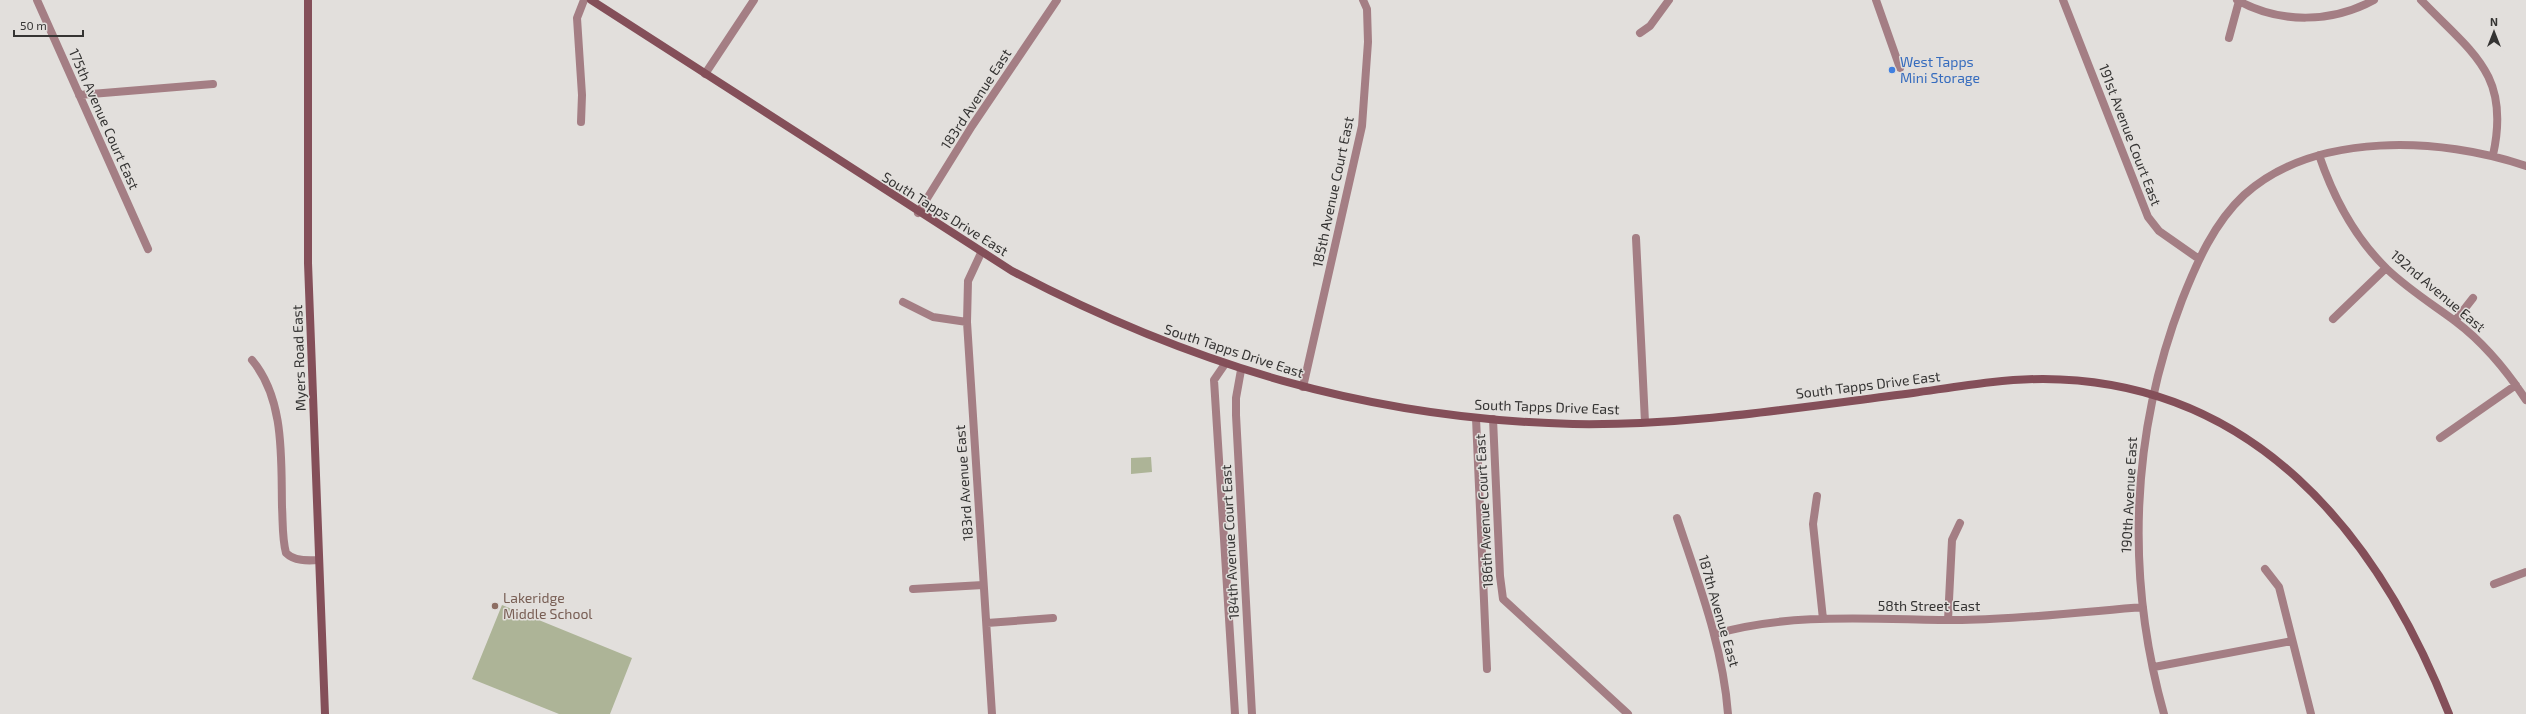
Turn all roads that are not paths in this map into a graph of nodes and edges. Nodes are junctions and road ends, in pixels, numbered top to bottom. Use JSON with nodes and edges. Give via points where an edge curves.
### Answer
{"nodes":[{"id":1,"x":37,"y":0,"type":"edge"},
{"id":2,"x":308,"y":0,"type":"edge"},
{"id":3,"x":584,"y":0,"type":"edge"},
{"id":4,"x":591,"y":0,"type":"edge"},
{"id":5,"x":754,"y":0,"type":"edge"},
{"id":6,"x":1057,"y":0,"type":"edge"},
{"id":7,"x":1363,"y":0,"type":"edge"},
{"id":8,"x":1669,"y":0,"type":"edge"},
{"id":9,"x":1876,"y":0,"type":"edge"},
{"id":10,"x":2062,"y":0,"type":"edge"},
{"id":11,"x":2238,"y":0,"type":"edge"},
{"id":12,"x":2374,"y":0,"type":"edge"},
{"id":13,"x":2421,"y":0,"type":"edge"},
{"id":14,"x":1640,"y":33,"type":"dead end"},
{"id":15,"x":2229,"y":38,"type":"dead end"},
{"id":16,"x":1900,"y":68,"type":"dead end"},
{"id":17,"x":705,"y":74,"type":"junction"},
{"id":18,"x":213,"y":84,"type":"dead end"},
{"id":19,"x":80,"y":95,"type":"junction"},
{"id":20,"x":581,"y":122,"type":"dead end"},
{"id":21,"x":2319,"y":155,"type":"junction"},
{"id":22,"x":2493,"y":155,"type":"junction"},
{"id":23,"x":2526,"y":166,"type":"edge"},
{"id":24,"x":918,"y":213,"type":"junction"},
{"id":25,"x":1636,"y":238,"type":"dead end"},
{"id":26,"x":148,"y":249,"type":"dead end"},
{"id":27,"x":981,"y":253,"type":"junction"},
{"id":28,"x":2200,"y":259,"type":"junction"},
{"id":29,"x":2386,"y":268,"type":"junction"},
{"id":30,"x":2472,"y":298,"type":"dead end"},
{"id":31,"x":902,"y":302,"type":"dead end"},
{"id":32,"x":2333,"y":319,"type":"dead end"},
{"id":33,"x":2455,"y":321,"type":"junction"},
{"id":34,"x":967,"y":322,"type":"junction"},
{"id":35,"x":252,"y":360,"type":"dead end"},
{"id":36,"x":1225,"y":364,"type":"junction"},
{"id":37,"x":1240,"y":370,"type":"junction"},
{"id":38,"x":2516,"y":386,"type":"junction"},
{"id":39,"x":1303,"y":387,"type":"junction"},
{"id":40,"x":2152,"y":395,"type":"junction"},
{"id":41,"x":2526,"y":400,"type":"edge"},
{"id":42,"x":1476,"y":418,"type":"junction"},
{"id":43,"x":1493,"y":419,"type":"junction"},
{"id":44,"x":1645,"y":422,"type":"junction"},
{"id":45,"x":2440,"y":438,"type":"dead end"},
{"id":46,"x":1817,"y":496,"type":"dead end"},
{"id":47,"x":1677,"y":518,"type":"dead end"},
{"id":48,"x":1960,"y":523,"type":"dead end"},
{"id":49,"x":319,"y":560,"type":"junction"},
{"id":50,"x":2265,"y":569,"type":"dead end"},
{"id":51,"x":2526,"y":572,"type":"edge"},
{"id":52,"x":2494,"y":584,"type":"dead end"},
{"id":53,"x":983,"y":586,"type":"junction"},
{"id":54,"x":913,"y":589,"type":"dead end"},
{"id":55,"x":2143,"y":607,"type":"junction"},
{"id":56,"x":1054,"y":618,"type":"dead end"},
{"id":57,"x":1823,"y":619,"type":"junction"},
{"id":58,"x":1948,"y":620,"type":"junction"},
{"id":59,"x":987,"y":624,"type":"junction"},
{"id":60,"x":1715,"y":634,"type":"junction"},
{"id":61,"x":2292,"y":641,"type":"junction"},
{"id":62,"x":2154,"y":668,"type":"junction"},
{"id":63,"x":1487,"y":669,"type":"dead end"},
{"id":64,"x":325,"y":714,"type":"edge"},
{"id":65,"x":992,"y":714,"type":"edge"},
{"id":66,"x":1235,"y":714,"type":"edge"},
{"id":67,"x":1252,"y":714,"type":"edge"},
{"id":68,"x":1628,"y":714,"type":"edge"},
{"id":69,"x":1728,"y":714,"type":"edge"},
{"id":70,"x":2164,"y":714,"type":"edge"},
{"id":71,"x":2311,"y":714,"type":"edge"},
{"id":72,"x":2450,"y":714,"type":"edge"}],
"edges":[{"from":1,"to":19,"type":"street","name":"175th Avenue Court East"},
{"from":2,"to":49,"type":"street","name":"Myers Road East","via":[[308,264]]},
{"from":3,"to":20,"type":"street","via":[[577,18],[582,95]]},
{"from":4,"to":17,"type":"street","name":"South Tapps Drive East"},
{"from":5,"to":17,"type":"street"},
{"from":6,"to":24,"type":"street","name":"183rd Avenue East"},
{"from":7,"to":39,"type":"street","name":"185th Avenue Court East","via":[[1367,9],[1368,42],[1362,126]]},
{"from":8,"to":14,"type":"street","via":[[1650,26]]},
{"from":9,"to":16,"type":"street"},
{"from":10,"to":28,"type":"street","name":"191st Avenue Court East","via":[[2148,217],[2159,231]]},
{"from":11,"to":12,"type":"street","via":[[2275,14],[2314,18],[2346,12]]},
{"from":11,"to":15,"type":"street"},
{"from":13,"to":22,"type":"street","via":[[2476,58],[2492,82],[2498,104]]},
{"from":17,"to":24,"type":"street","name":"South Tapps Drive East"},
{"from":18,"to":19,"type":"street"},
{"from":19,"to":26,"type":"street","name":"175th Avenue Court East"},
{"from":21,"to":22,"type":"street","name":"190th Avenue East","via":[[2365,147],[2406,146],[2448,148]]},
{"from":21,"to":28,"type":"street","name":"190th Avenue East","via":[[2295,163],[2245,194],[2226,213]]},
{"from":21,"to":29,"type":"street","name":"192nd Avenue East","via":[[2330,186],[2347,217]]},
{"from":22,"to":23,"type":"street","name":"190th Avenue East"},
{"from":24,"to":27,"type":"street","name":"South Tapps Drive East"},
{"from":25,"to":44,"type":"street"},
{"from":27,"to":34,"type":"street","name":"183rd Avenue East","via":[[968,281]]},
{"from":27,"to":36,"type":"street","name":"South Tapps Drive East","via":[[1096,314],[1157,340]]},
{"from":28,"to":40,"type":"street","name":"190th Avenue East","via":[[2172,327]]},
{"from":29,"to":32,"type":"street"},
{"from":29,"to":33,"type":"street","name":"192nd Avenue East"},
{"from":30,"to":33,"type":"street"},
{"from":31,"to":34,"type":"street","via":[[933,317]]},
{"from":33,"to":38,"type":"street","name":"192nd Avenue East","via":[[2479,342]]},
{"from":34,"to":53,"type":"street","name":"183rd Avenue East"},
{"from":35,"to":49,"type":"street","via":[[268,383],[274,404],[280,443],[283,545],[290,557],[307,561]]},
{"from":36,"to":37,"type":"street","name":"South Tapps Drive East"},
{"from":36,"to":66,"type":"street","via":[[1214,380]]},
{"from":37,"to":39,"type":"street","name":"South Tapps Drive East"},
{"from":37,"to":67,"type":"street","name":"184th Avenue Court East","via":[[1236,415]]},
{"from":38,"to":41,"type":"street","name":"192nd Avenue East"},
{"from":38,"to":45,"type":"street"},
{"from":39,"to":42,"type":"street","name":"South Tapps Drive East","via":[[1385,405]]},
{"from":40,"to":44,"type":"street","name":"South Tapps Drive East","via":[[2100,383],[2030,380],[1715,417]]},
{"from":40,"to":55,"type":"street","name":"190th Avenue East","via":[[2142,465],[2138,519]]},
{"from":40,"to":72,"type":"street","name":"South Tapps Drive East","via":[[2196,411],[2241,434],[2281,463],[2328,507],[2367,559],[2400,612],[2426,659]]},
{"from":42,"to":43,"type":"street","name":"South Tapps Drive East"},
{"from":42,"to":63,"type":"street","name":"186th Avenue Court East"},
{"from":43,"to":44,"type":"street","name":"South Tapps Drive East","via":[[1573,424]]},
{"from":43,"to":68,"type":"street","name":"186th Avenue Court East","via":[[1503,599]]},
{"from":46,"to":57,"type":"street","via":[[1813,524]]},
{"from":47,"to":60,"type":"street","name":"187th Avenue East"},
{"from":48,"to":58,"type":"street","via":[[1952,540]]},
{"from":49,"to":64,"type":"street","name":"Myers Road East"},
{"from":50,"to":61,"type":"street","via":[[2279,587]]},
{"from":51,"to":52,"type":"street"},
{"from":53,"to":54,"type":"street"},
{"from":53,"to":59,"type":"street","name":"183rd Avenue East"},
{"from":55,"to":58,"type":"street","name":"58th Street East","via":[[2016,618]]},
{"from":55,"to":62,"type":"street","name":"190th Avenue East"},
{"from":56,"to":59,"type":"street"},
{"from":57,"to":58,"type":"street","name":"58th Street East"},
{"from":57,"to":60,"type":"street","name":"58th Street East","via":[[1770,622]]},
{"from":59,"to":65,"type":"street","name":"183rd Avenue East"},
{"from":60,"to":69,"type":"street","name":"187th Avenue East","via":[[1724,674]]},
{"from":61,"to":62,"type":"street"},
{"from":61,"to":71,"type":"street"},
{"from":62,"to":70,"type":"street","name":"190th Avenue East"}]}
